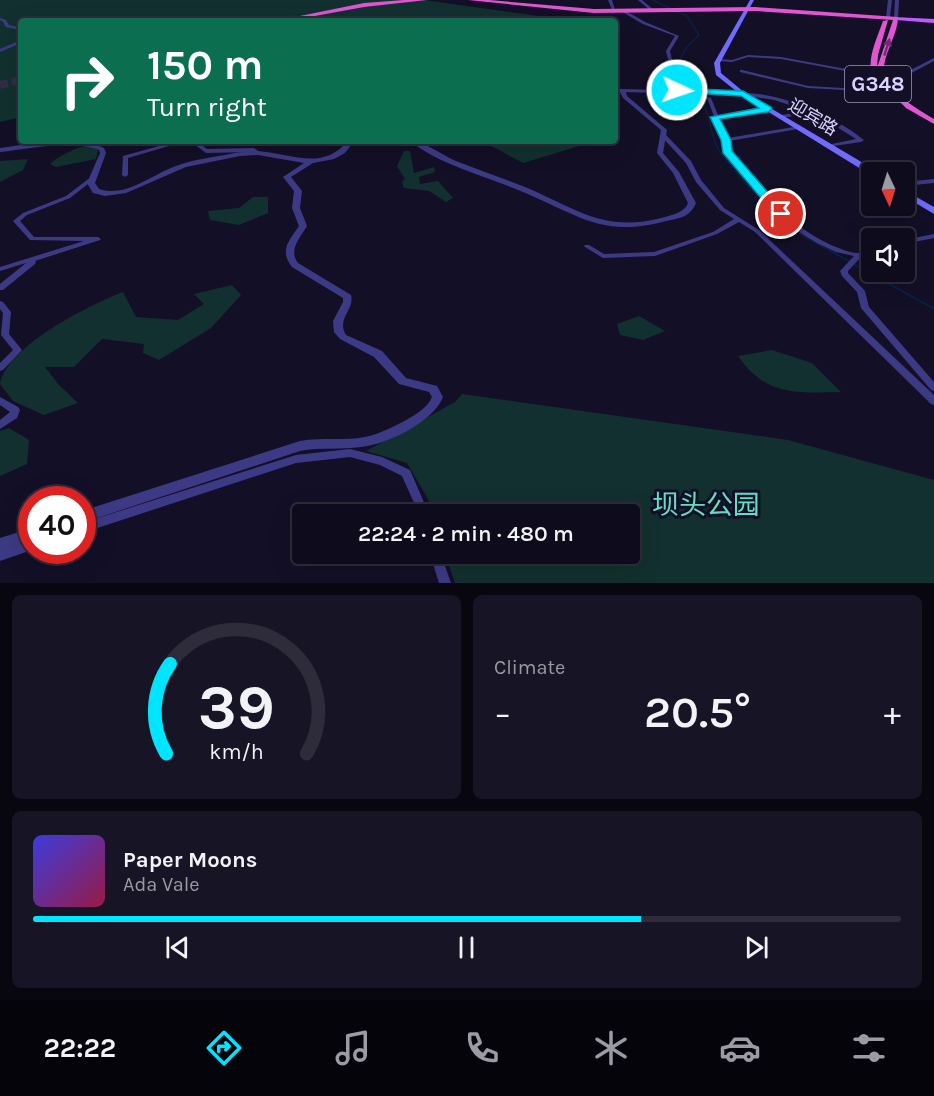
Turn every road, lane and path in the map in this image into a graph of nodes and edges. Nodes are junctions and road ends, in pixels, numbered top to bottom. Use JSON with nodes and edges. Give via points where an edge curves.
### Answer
{"nodes":[{"id":1,"x":424,"y":0,"type":"edge"},
{"id":2,"x":471,"y":0,"type":"edge"},
{"id":3,"x":610,"y":0,"type":"edge"},
{"id":4,"x":639,"y":0,"type":"edge"},
{"id":5,"x":752,"y":0,"type":"edge"},
{"id":6,"x":890,"y":0,"type":"edge"},
{"id":7,"x":897,"y":0,"type":"edge"},
{"id":8,"x":745,"y":9,"type":"junction"},
{"id":9,"x":653,"y":11,"type":"junction"},
{"id":10,"x":615,"y":12,"type":"junction"},
{"id":11,"x":625,"y":12,"type":"junction"},
{"id":12,"x":293,"y":18,"type":"dead end"},
{"id":13,"x":892,"y":18,"type":"junction"},
{"id":14,"x":0,"y":19,"type":"edge"},
{"id":15,"x":934,"y":21,"type":"edge"},
{"id":16,"x":18,"y":28,"type":"edge"},
{"id":17,"x":18,"y":42,"type":"edge"},
{"id":18,"x":0,"y":51,"type":"edge"},
{"id":19,"x":934,"y":59,"type":"edge"},
{"id":20,"x":719,"y":60,"type":"junction"},
{"id":21,"x":742,"y":71,"type":"dead end"},
{"id":22,"x":873,"y":77,"type":"junction"},
{"id":23,"x":882,"y":78,"type":"junction"},
{"id":24,"x":680,"y":90,"type":"junction"},
{"id":25,"x":743,"y":94,"type":"junction"},
{"id":26,"x":710,"y":95,"type":"junction"},
{"id":27,"x":900,"y":102,"type":"junction"},
{"id":28,"x":768,"y":109,"type":"junction"},
{"id":29,"x":815,"y":112,"type":"junction"},
{"id":30,"x":715,"y":117,"type":"junction"},
{"id":31,"x":781,"y":117,"type":"junction"},
{"id":32,"x":934,"y":124,"type":"edge"},
{"id":33,"x":798,"y":127,"type":"junction"},
{"id":34,"x":664,"y":136,"type":"junction"},
{"id":35,"x":726,"y":140,"type":"junction"},
{"id":36,"x":34,"y":144,"type":"edge"},
{"id":37,"x":172,"y":144,"type":"edge"},
{"id":38,"x":198,"y":144,"type":"edge"},
{"id":39,"x":348,"y":144,"type":"edge"},
{"id":40,"x":418,"y":144,"type":"edge"},
{"id":41,"x":829,"y":146,"type":"junction"},
{"id":42,"x":26,"y":148,"type":"junction"},
{"id":43,"x":0,"y":150,"type":"edge"},
{"id":44,"x":258,"y":153,"type":"junction"},
{"id":45,"x":310,"y":162,"type":"junction"},
{"id":46,"x":861,"y":165,"type":"edge"},
{"id":47,"x":124,"y":175,"type":"dead end"},
{"id":48,"x":91,"y":179,"type":"junction"},
{"id":49,"x":934,"y":181,"type":"edge"},
{"id":50,"x":915,"y":183,"type":"edge"},
{"id":51,"x":915,"y":199,"type":"edge"},
{"id":52,"x":934,"y":211,"type":"edge"},
{"id":53,"x":738,"y":220,"type":"junction"},
{"id":54,"x":934,"y":236,"type":"edge"},
{"id":55,"x":915,"y":240,"type":"edge"},
{"id":56,"x":587,"y":246,"type":"dead end"},
{"id":57,"x":861,"y":255,"type":"edge"},
{"id":58,"x":38,"y":257,"type":"junction"},
{"id":59,"x":856,"y":257,"type":"junction"},
{"id":60,"x":0,"y":269,"type":"edge"},
{"id":61,"x":0,"y":288,"type":"edge"},
{"id":62,"x":0,"y":304,"type":"edge"},
{"id":63,"x":0,"y":368,"type":"edge"},
{"id":64,"x":934,"y":388,"type":"edge"},
{"id":65,"x":0,"y":401,"type":"edge"},
{"id":66,"x":934,"y":401,"type":"edge"},
{"id":67,"x":0,"y":425,"type":"edge"},
{"id":68,"x":420,"y":504,"type":"edge"},
{"id":69,"x":96,"y":512,"type":"edge"},
{"id":70,"x":96,"y":523,"type":"edge"},
{"id":71,"x":18,"y":538,"type":"edge"},
{"id":72,"x":0,"y":544,"type":"edge"},
{"id":73,"x":18,"y":549,"type":"edge"},
{"id":74,"x":0,"y":555,"type":"edge"},
{"id":75,"x":439,"y":564,"type":"edge"},
{"id":76,"x":445,"y":583,"type":"edge"}],
"edges":[{"from":1,"to":12,"type":"highway","via":[[364,5]]},
{"from":2,"to":10,"type":"highway"},
{"from":3,"to":10,"type":"street"},
{"from":4,"to":9,"type":"street"},
{"from":5,"to":8,"type":"main road"},
{"from":6,"to":13,"type":"street"},
{"from":7,"to":13,"type":"street"},
{"from":8,"to":9,"type":"highway"},
{"from":8,"to":13,"type":"highway"},
{"from":8,"to":20,"type":"main road"},
{"from":9,"to":11,"type":"highway"},
{"from":10,"to":11,"type":"highway"},
{"from":11,"to":24,"type":"street","via":[[677,36],[668,51]]},
{"from":13,"to":15,"type":"main road"},
{"from":13,"to":22,"type":"highway","number":"G348","via":[[871,67]]},
{"from":23,"to":13,"type":"highway","number":"G348","one_way":true,"via":[[880,68]]},
{"from":14,"to":16,"type":"street","via":[[7,26]]},
{"from":17,"to":18,"type":"street"},
{"from":19,"to":23,"type":"street","via":[[900,77]]},
{"from":20,"to":22,"type":"street","via":[[748,56],[781,58]]},
{"from":20,"to":25,"type":"main road","name":"迎宾路","via":[[718,74]]},
{"from":21,"to":27,"type":"street"},
{"from":22,"to":23,"type":"street"},
{"from":22,"to":27,"type":"highway","number":"G348"},
{"from":23,"to":27,"type":"highway","number":"G348"},
{"from":24,"to":26,"type":"street"},
{"from":24,"to":34,"type":"street","via":[[622,90],[625,97],[662,127]]},
{"from":25,"to":26,"type":"street"},
{"from":25,"to":28,"type":"main road","name":"迎宾路"},
{"from":25,"to":29,"type":"street"},
{"from":26,"to":30,"type":"street"},
{"from":27,"to":32,"type":"highway","number":"G348"},
{"from":28,"to":30,"type":"street"},
{"from":28,"to":31,"type":"main road","name":"迎宾路"},
{"from":29,"to":31,"type":"street"},
{"from":29,"to":41,"type":"street","via":[[861,140]]},
{"from":30,"to":35,"type":"street"},
{"from":31,"to":33,"type":"main road","name":"迎宾路"},
{"from":33,"to":35,"type":"street"},
{"from":33,"to":41,"type":"main road","name":"迎宾路"},
{"from":34,"to":40,"type":"street","via":[[660,153],[676,172],[691,200],[691,208],[675,217],[630,226],[590,221]]},
{"from":34,"to":53,"type":"street","via":[[689,162],[718,206]]},
{"from":35,"to":59,"type":"street","via":[[727,151],[791,223]]},
{"from":36,"to":42,"type":"street"},
{"from":37,"to":47,"type":"street","via":[[125,157]]},
{"from":38,"to":44,"type":"street","via":[[206,151],[244,149]]},
{"from":39,"to":45,"type":"street","via":[[338,153]]},
{"from":41,"to":46,"type":"main road","name":"迎宾路"},
{"from":42,"to":43,"type":"street"},
{"from":42,"to":48,"type":"street","via":[[82,144],[100,147],[103,153]]},
{"from":44,"to":45,"type":"street"},
{"from":44,"to":48,"type":"street","via":[[187,165],[111,194],[96,191]]},
{"from":45,"to":69,"type":"street","via":[[287,177],[298,192],[296,208],[303,226],[289,247],[290,259],[348,297],[338,321],[343,337],[378,354],[403,381],[433,389],[438,397],[436,406],[372,441],[300,446]]},
{"from":48,"to":58,"type":"street","via":[[71,195],[16,221],[32,239],[98,239]]},
{"from":49,"to":50,"type":"street"},
{"from":51,"to":52,"type":"main road"},
{"from":53,"to":56,"type":"street","via":[[715,233],[656,254],[603,256]]},
{"from":53,"to":66,"type":"street","via":[[788,258]]},
{"from":54,"to":55,"type":"street"},
{"from":57,"to":59,"type":"street"},
{"from":58,"to":60,"type":"street"},
{"from":58,"to":61,"type":"street"},
{"from":59,"to":64,"type":"street","via":[[844,274],[864,296],[865,308]]},
{"from":62,"to":63,"type":"street","via":[[7,312],[5,335],[18,350]]},
{"from":65,"to":67,"type":"street","via":[[15,410]]},
{"from":68,"to":70,"type":"street","via":[[406,473],[382,461],[350,453],[296,459]]},
{"from":71,"to":72,"type":"street"},
{"from":73,"to":74,"type":"street"},
{"from":75,"to":76,"type":"street"}]}
